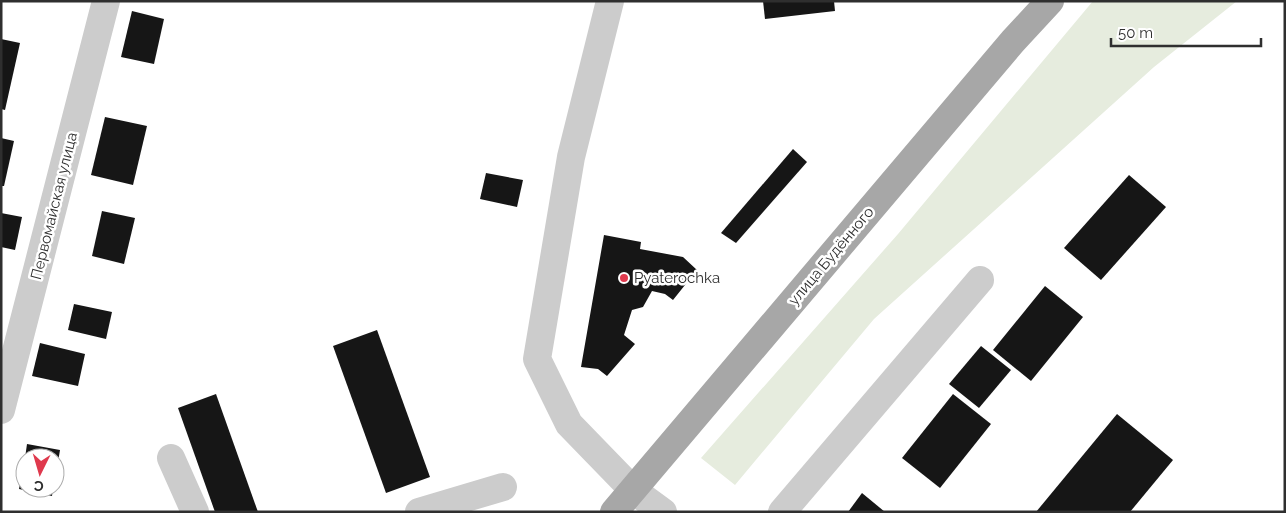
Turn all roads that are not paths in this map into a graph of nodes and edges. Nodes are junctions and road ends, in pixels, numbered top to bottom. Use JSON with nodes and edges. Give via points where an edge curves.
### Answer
{"nodes":[{"id":1,"x":106,"y":1,"type":"edge"},
{"id":2,"x":610,"y":1,"type":"edge"},
{"id":3,"x":1050,"y":1,"type":"edge"},
{"id":4,"x":980,"y":280,"type":"dead end"},
{"id":5,"x":1,"y":410,"type":"edge"},
{"id":6,"x":171,"y":458,"type":"dead end"},
{"id":7,"x":503,"y":487,"type":"dead end"},
{"id":8,"x":633,"y":490,"type":"junction"},
{"id":9,"x":195,"y":512,"type":"edge"},
{"id":10,"x":419,"y":512,"type":"edge"},
{"id":11,"x":614,"y":512,"type":"edge"},
{"id":12,"x":663,"y":512,"type":"edge"},
{"id":13,"x":782,"y":512,"type":"edge"}],
"edges":[{"from":1,"to":5,"type":"street","name":"Первомайская улица"},
{"from":2,"to":8,"type":"street","via":[[570,157],[537,360],[569,424]]},
{"from":3,"to":8,"type":"main road","name":"улица Будённого"},
{"from":4,"to":13,"type":"street"},
{"from":6,"to":9,"type":"street"},
{"from":7,"to":10,"type":"street"},
{"from":8,"to":11,"type":"main road","name":"улица Будённого"},
{"from":8,"to":12,"type":"street"}]}
